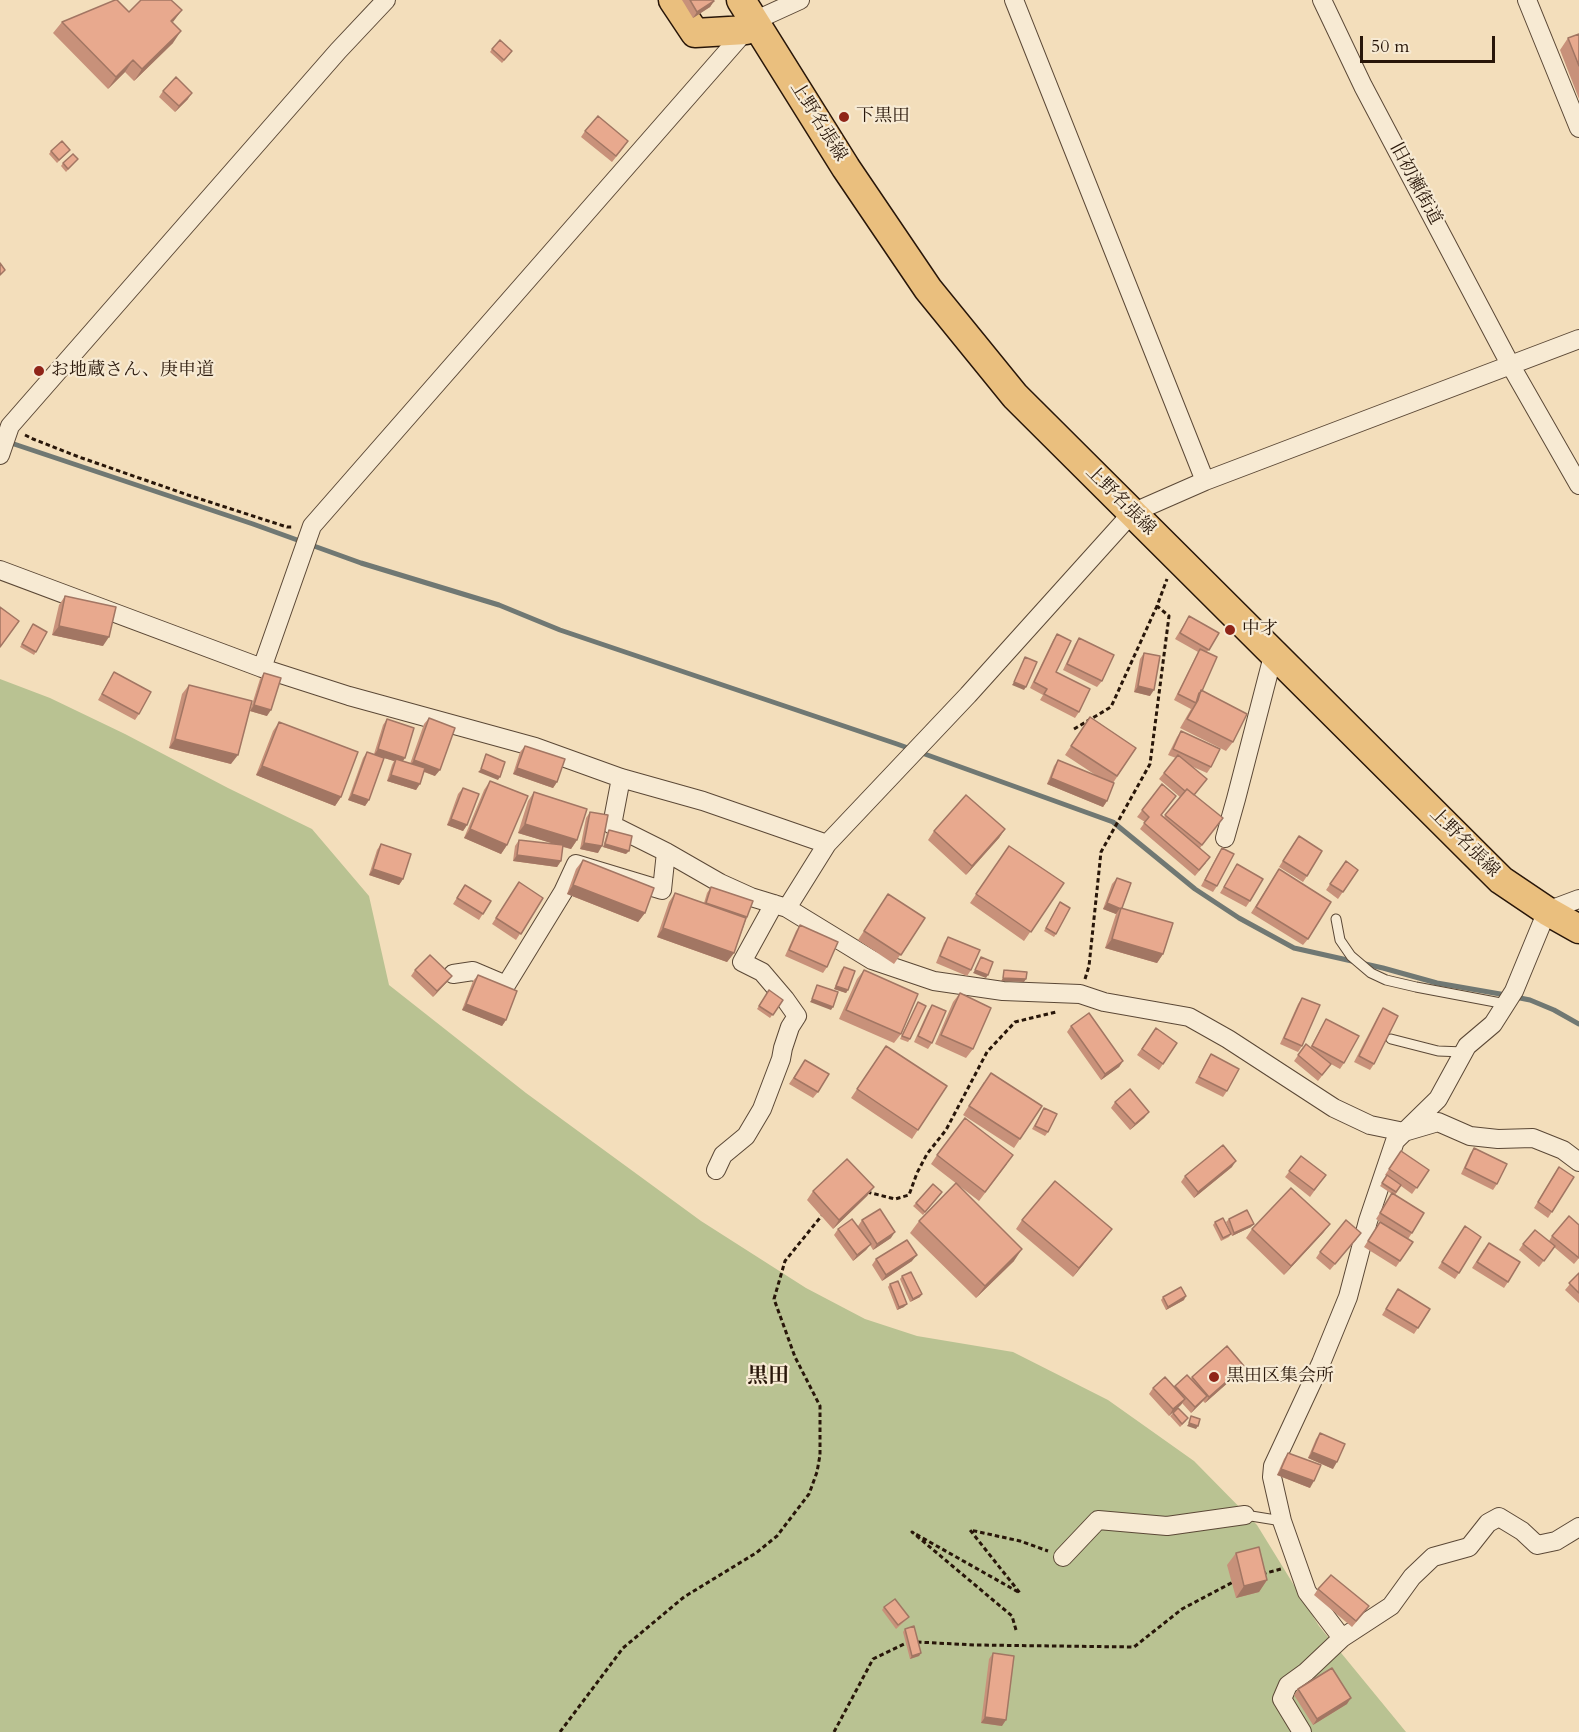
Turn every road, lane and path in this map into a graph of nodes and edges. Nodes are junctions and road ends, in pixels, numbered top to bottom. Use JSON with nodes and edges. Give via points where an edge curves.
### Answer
{"nodes":[{"id":1,"x":386,"y":0,"type":"edge"},
{"id":2,"x":673,"y":0,"type":"edge"},
{"id":3,"x":800,"y":0,"type":"edge"},
{"id":4,"x":1014,"y":0,"type":"edge"},
{"id":5,"x":1322,"y":0,"type":"edge"},
{"id":6,"x":1527,"y":0,"type":"edge"},
{"id":7,"x":747,"y":17,"type":"edge"},
{"id":8,"x":1579,"y":128,"type":"edge"},
{"id":9,"x":1579,"y":339,"type":"edge"},
{"id":10,"x":1510,"y":366,"type":"junction"},
{"id":11,"x":5,"y":425,"type":"edge"},
{"id":12,"x":1,"y":453,"type":"edge"},
{"id":13,"x":1204,"y":481,"type":"junction"},
{"id":14,"x":1579,"y":485,"type":"edge"},
{"id":15,"x":1132,"y":513,"type":"junction"},
{"id":16,"x":312,"y":526,"type":"junction"},
{"id":17,"x":1176,"y":555,"type":"junction"},
{"id":18,"x":0,"y":570,"type":"edge"},
{"id":19,"x":1157,"y":606,"type":"junction"},
{"id":20,"x":1274,"y":652,"type":"junction"},
{"id":21,"x":262,"y":668,"type":"junction"},
{"id":22,"x":1074,"y":729,"type":"dead end"},
{"id":23,"x":621,"y":778,"type":"junction"},
{"id":24,"x":1225,"y":838,"type":"dead end"},
{"id":25,"x":827,"y":844,"type":"junction"},
{"id":26,"x":666,"y":852,"type":"junction"},
{"id":27,"x":1579,"y":899,"type":"edge"},
{"id":28,"x":781,"y":906,"type":"junction"},
{"id":29,"x":1548,"y":911,"type":"junction"},
{"id":30,"x":1336,"y":919,"type":"dead end"},
{"id":31,"x":1579,"y":929,"type":"edge"},
{"id":32,"x":453,"y":974,"type":"edge"},
{"id":33,"x":1080,"y":994,"type":"junction"},
{"id":34,"x":1510,"y":997,"type":"junction"},
{"id":35,"x":1391,"y":1039,"type":"edge"},
{"id":36,"x":1464,"y":1052,"type":"junction"},
{"id":37,"x":1404,"y":1132,"type":"junction"},
{"id":38,"x":1579,"y":1162,"type":"edge"},
{"id":39,"x":716,"y":1170,"type":"dead end"},
{"id":40,"x":862,"y":1191,"type":"edge"},
{"id":41,"x":828,"y":1210,"type":"edge"},
{"id":42,"x":1245,"y":1515,"type":"joint"},
{"id":43,"x":1282,"y":1521,"type":"junction"},
{"id":44,"x":1579,"y":1527,"type":"edge"},
{"id":45,"x":1064,"y":1557,"type":"joint"},
{"id":46,"x":1298,"y":1565,"type":"junction"},
{"id":47,"x":1254,"y":1575,"type":"edge"},
{"id":48,"x":1239,"y":1580,"type":"edge"},
{"id":49,"x":1016,"y":1630,"type":"dead end"},
{"id":50,"x":1342,"y":1638,"type":"junction"},
{"id":51,"x":915,"y":1642,"type":"edge"},
{"id":52,"x":906,"y":1643,"type":"edge"},
{"id":53,"x":560,"y":1732,"type":"edge"},
{"id":54,"x":834,"y":1732,"type":"edge"},
{"id":55,"x":1302,"y":1732,"type":"edge"}],
"edges":[{"from":1,"to":11,"type":"street"},
{"from":2,"to":7,"type":"main road","via":[[695,33]]},
{"from":3,"to":7,"type":"street"},
{"from":4,"to":13,"type":"street"},
{"from":5,"to":10,"type":"street","name":"旧初瀬街道"},
{"from":6,"to":8,"type":"street"},
{"from":7,"to":15,"type":"main road","name":"上野名張線","via":[[928,289],[1015,396]]},
{"from":7,"to":16,"type":"street"},
{"from":9,"to":10,"type":"street"},
{"from":10,"to":13,"type":"street"},
{"from":10,"to":14,"type":"street","name":"旧初瀬街道"},
{"from":11,"to":12,"type":"street"},
{"from":11,"to":16,"type":"path","via":[[33,439],[246,514],[287,527]]},
{"from":13,"to":15,"type":"street"},
{"from":15,"to":17,"type":"main road","name":"上野名張線"},
{"from":15,"to":25,"type":"street"},
{"from":16,"to":21,"type":"street"},
{"from":17,"to":19,"type":"path"},
{"from":17,"to":20,"type":"main road","name":"上野名張線"},
{"from":18,"to":21,"type":"street"},
{"from":19,"to":22,"type":"path","via":[[1110,707]]},
{"from":19,"to":33,"type":"path","via":[[1169,616],[1150,764],[1101,852],[1089,966]]},
{"from":20,"to":24,"type":"street"},
{"from":20,"to":29,"type":"main road","name":"上野名張線","via":[[1502,880]]},
{"from":21,"to":23,"type":"street","via":[[535,747]]},
{"from":23,"to":25,"type":"street","via":[[703,801]]},
{"from":23,"to":26,"type":"street","via":[[612,825]]},
{"from":25,"to":28,"type":"street"},
{"from":26,"to":28,"type":"street","via":[[720,883]]},
{"from":26,"to":32,"type":"street","via":[[662,890],[576,864],[506,985],[473,971]]},
{"from":27,"to":29,"type":"street"},
{"from":28,"to":33,"type":"street","via":[[872,960],[934,981],[1003,991]]},
{"from":28,"to":39,"type":"street","via":[[742,963],[762,972],[797,1016],[762,1109],[746,1136],[723,1155]]},
{"from":29,"to":31,"type":"main road","name":"上野名張線"},
{"from":29,"to":34,"type":"street"},
{"from":30,"to":34,"type":"lane","via":[[1340,940],[1351,956],[1386,980]]},
{"from":33,"to":37,"type":"street","via":[[1189,1017],[1334,1108],[1370,1125]]},
{"from":33,"to":40,"type":"path","via":[[1054,1014],[1015,1022],[987,1052],[946,1130],[927,1154],[909,1195],[895,1199]]},
{"from":34,"to":36,"type":"street","via":[[1492,1024]]},
{"from":35,"to":36,"type":"lane","via":[[1438,1051]]},
{"from":36,"to":37,"type":"street","via":[[1438,1099]]},
{"from":37,"to":38,"type":"street","via":[[1438,1122],[1470,1136],[1533,1138],[1563,1150]]},
{"from":37,"to":43,"type":"street","via":[[1395,1141],[1348,1297],[1273,1466]]},
{"from":41,"to":53,"type":"path","via":[[785,1261],[774,1299],[795,1357],[820,1406],[820,1455],[809,1494],[777,1536],[684,1597],[623,1648]]},
{"from":42,"to":43,"type":"lane"},
{"from":42,"to":45,"type":"street","via":[[1167,1526],[1098,1520]]},
{"from":43,"to":46,"type":"street"},
{"from":44,"to":50,"type":"street","via":[[1556,1541],[1538,1545],[1499,1517],[1488,1523],[1469,1547],[1433,1557],[1412,1576],[1391,1606]]},
{"from":45,"to":49,"type":"path","via":[[1020,1541],[970,1530],[1020,1593],[912,1532],[1012,1616]]},
{"from":46,"to":47,"type":"path"},
{"from":46,"to":50,"type":"street","via":[[1307,1592]]},
{"from":48,"to":51,"type":"path","via":[[1182,1609],[1134,1647]]},
{"from":50,"to":55,"type":"street","via":[[1288,1685],[1282,1699]]},
{"from":52,"to":54,"type":"path","via":[[873,1659]]}]}
